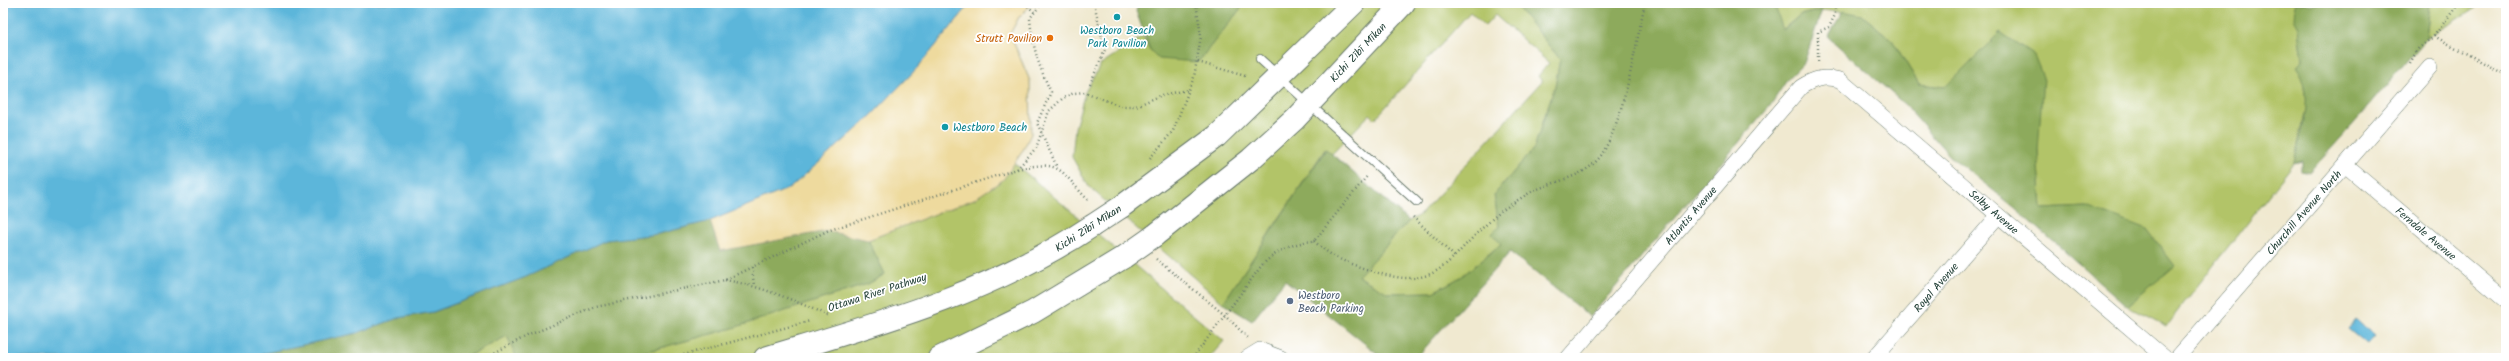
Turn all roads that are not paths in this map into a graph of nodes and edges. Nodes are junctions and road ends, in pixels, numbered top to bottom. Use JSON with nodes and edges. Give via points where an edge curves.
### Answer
{"nodes":[{"id":1,"x":1354,"y":3,"type":"edge"},
{"id":2,"x":1404,"y":3,"type":"edge"},
{"id":3,"x":1260,"y":59,"type":"dead end"},
{"id":4,"x":2426,"y":72,"type":"road end"},
{"id":5,"x":1279,"y":78,"type":"junction"},
{"id":6,"x":1818,"y":78,"type":"joint"},
{"id":7,"x":1308,"y":106,"type":"junction"},
{"id":8,"x":2345,"y":165,"type":"junction"},
{"id":9,"x":1417,"y":202,"type":"dead end"},
{"id":10,"x":1998,"y":216,"type":"junction"},
{"id":11,"x":2506,"y":301,"type":"edge"},
{"id":12,"x":765,"y":358,"type":"edge"},
{"id":13,"x":939,"y":358,"type":"edge"},
{"id":14,"x":1247,"y":358,"type":"edge"},
{"id":15,"x":1281,"y":358,"type":"edge"},
{"id":16,"x":1568,"y":358,"type":"edge"},
{"id":17,"x":1874,"y":358,"type":"edge"},
{"id":18,"x":2165,"y":358,"type":"edge"},
{"id":19,"x":2177,"y":358,"type":"edge"}],
"edges":[{"from":1,"to":5,"type":"highway","name":"Kichi Zībī Mīkan"},
{"from":2,"to":7,"type":"highway","name":"Kichi Zībī Mīkan"},
{"from":3,"to":5,"type":"lane"},
{"from":4,"to":8,"type":"street","name":"Churchill Avenue North"},
{"from":5,"to":7,"type":"lane"},
{"from":5,"to":12,"type":"highway","name":"Kichi Zībī Mīkan","bridge":true,"via":[[1204,146],[1121,207],[1029,263],[963,293],[858,330]]},
{"from":6,"to":10,"type":"street","name":"Selby Avenue","via":[[1840,80]]},
{"from":6,"to":16,"type":"street","name":"Atlantis Avenue","via":[[1801,87]]},
{"from":7,"to":9,"type":"lane"},
{"from":7,"to":13,"type":"highway","name":"Kichi Zībī Mīkan","bridge":true,"via":[[1250,159],[1124,257],[1033,312]]},
{"from":8,"to":11,"type":"street","name":"Ferndale Avenue"},
{"from":8,"to":19,"type":"street","name":"Churchill Avenue North"},
{"from":10,"to":17,"type":"street","name":"Royal Avenue"},
{"from":10,"to":18,"type":"street","name":"Selby Avenue"},
{"from":14,"to":15,"type":"street","via":[[1260,350]]}]}
